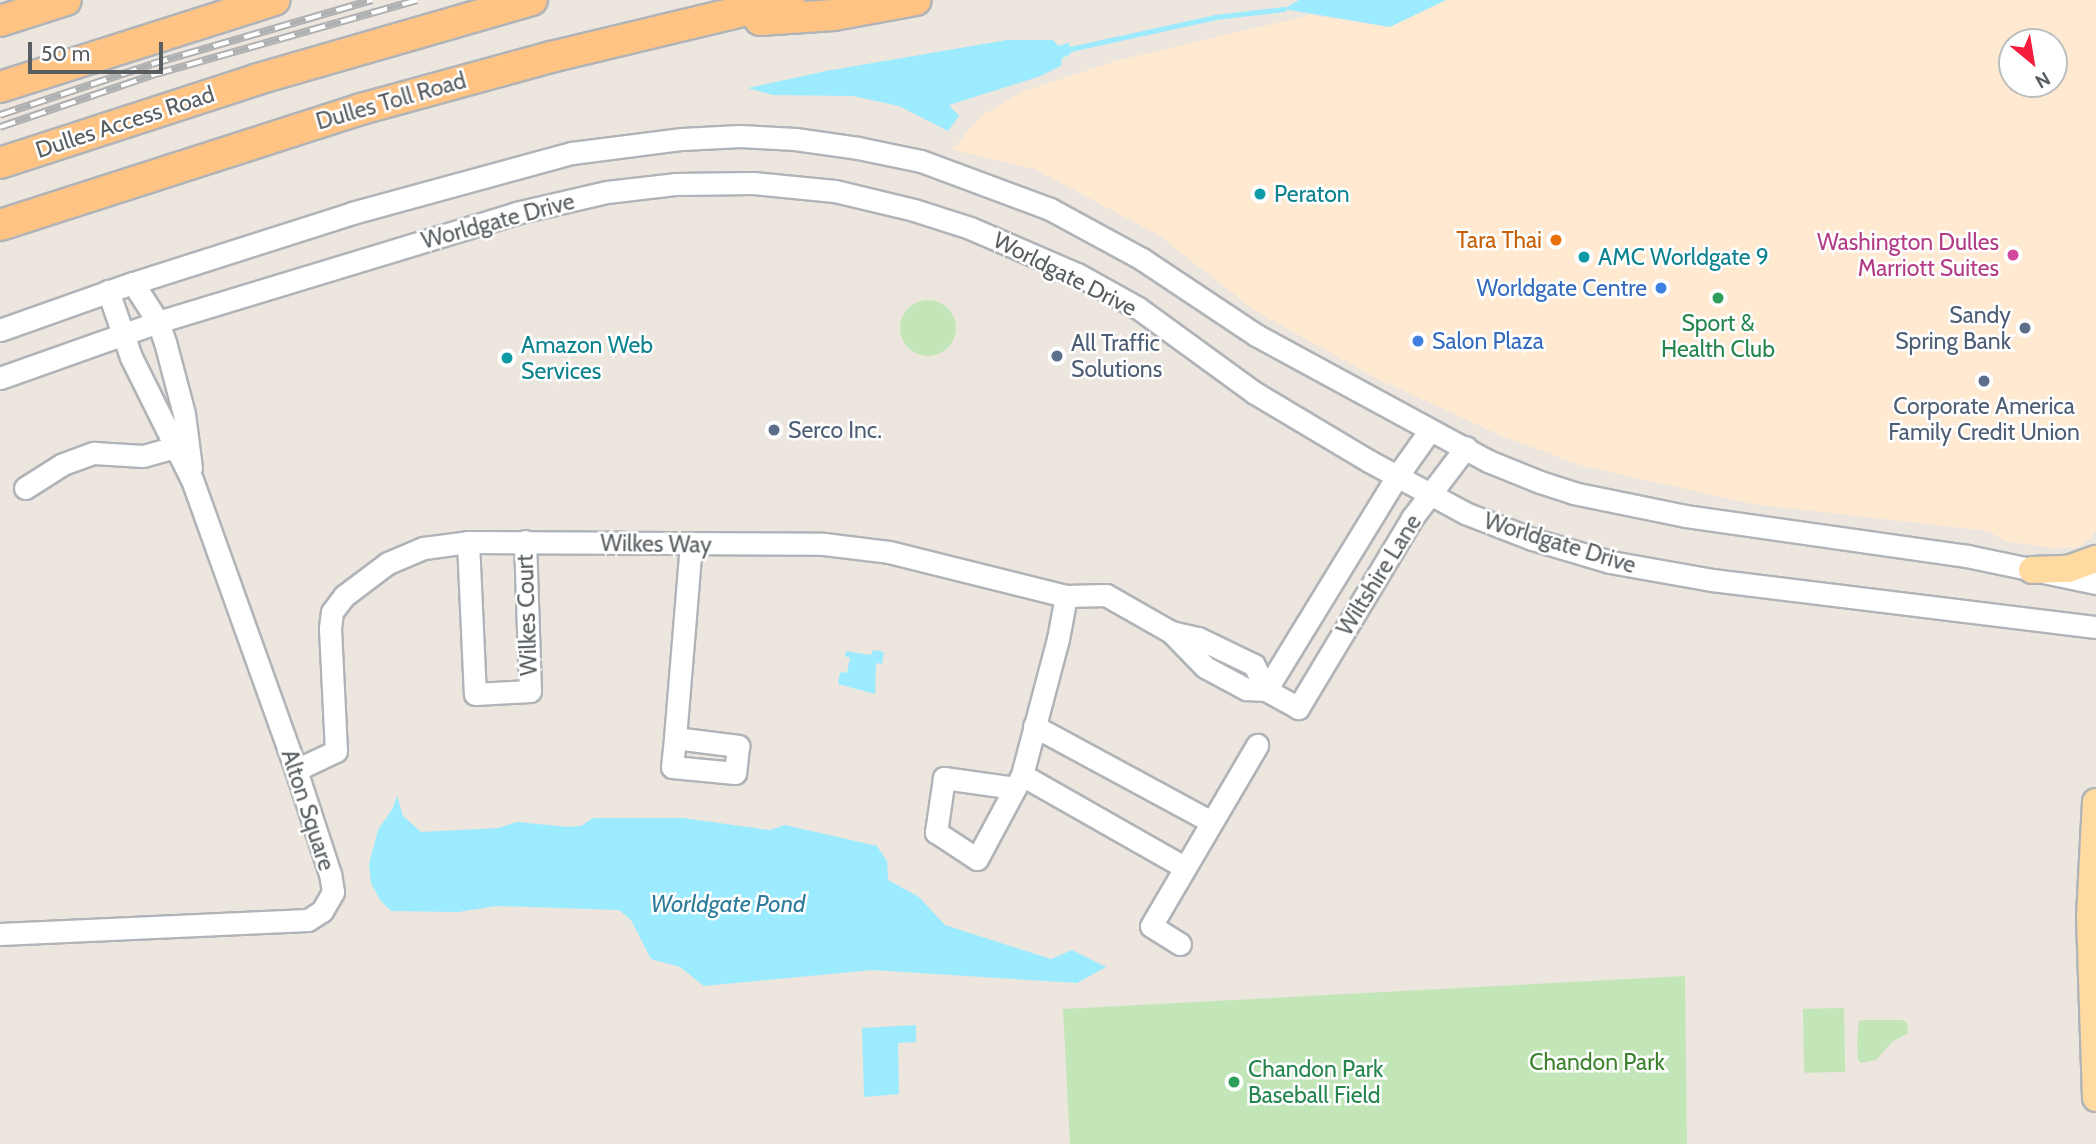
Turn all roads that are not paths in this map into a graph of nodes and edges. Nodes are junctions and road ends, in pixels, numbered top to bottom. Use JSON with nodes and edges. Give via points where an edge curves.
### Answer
{"nodes":[{"id":1,"x":66,"y":0,"type":"edge"},
{"id":2,"x":275,"y":0,"type":"edge"},
{"id":3,"x":532,"y":0,"type":"edge"},
{"id":4,"x":789,"y":0,"type":"edge"},
{"id":5,"x":916,"y":0,"type":"edge"},
{"id":6,"x":0,"y":21,"type":"edge"},
{"id":7,"x":679,"y":25,"type":"junction"},
{"id":8,"x":0,"y":87,"type":"edge"},
{"id":9,"x":0,"y":163,"type":"edge"},
{"id":10,"x":0,"y":225,"type":"edge"},
{"id":11,"x":133,"y":283,"type":"junction"},
{"id":12,"x":108,"y":291,"type":"junction"},
{"id":13,"x":158,"y":322,"type":"junction"},
{"id":14,"x":0,"y":330,"type":"edge"},
{"id":15,"x":123,"y":334,"type":"junction"},
{"id":16,"x":0,"y":378,"type":"edge"},
{"id":17,"x":1430,"y":430,"type":"junction"},
{"id":18,"x":182,"y":445,"type":"junction"},
{"id":19,"x":1466,"y":447,"type":"junction"},
{"id":20,"x":1398,"y":475,"type":"junction"},
{"id":21,"x":24,"y":488,"type":"dead end"},
{"id":22,"x":1431,"y":494,"type":"junction"},
{"id":23,"x":525,"y":541,"type":"junction"},
{"id":24,"x":468,"y":542,"type":"junction"},
{"id":25,"x":691,"y":545,"type":"junction"},
{"id":26,"x":2096,"y":559,"type":"edge"},
{"id":27,"x":2032,"y":570,"type":"junction"},
{"id":28,"x":2096,"y":583,"type":"edge"},
{"id":29,"x":1066,"y":596,"type":"junction"},
{"id":30,"x":2096,"y":627,"type":"edge"},
{"id":31,"x":1266,"y":690,"type":"junction"},
{"id":32,"x":1298,"y":708,"type":"joint"},
{"id":33,"x":1034,"y":726,"type":"junction"},
{"id":34,"x":675,"y":738,"type":"dead end"},
{"id":35,"x":1257,"y":745,"type":"dead end"},
{"id":36,"x":296,"y":770,"type":"junction"},
{"id":37,"x":2096,"y":802,"type":"edge"},
{"id":38,"x":1210,"y":821,"type":"junction"},
{"id":39,"x":1184,"y":867,"type":"junction"},
{"id":40,"x":0,"y":934,"type":"edge"},
{"id":41,"x":1180,"y":944,"type":"dead end"},
{"id":42,"x":2096,"y":1098,"type":"edge"}],
"edges":[{"from":1,"to":6,"type":"highway"},
{"from":2,"to":8,"type":"highway"},
{"from":3,"to":9,"type":"highway","name":"Dulles Access Road","via":[[258,79]]},
{"from":4,"to":7,"type":"highway","name":"Dulles Toll Road"},
{"from":5,"to":7,"type":"highway","via":[[834,15]]},
{"from":7,"to":10,"type":"highway","name":"Dulles Toll Road","via":[[323,120]]},
{"from":11,"to":12,"type":"street","name":"Worldgate Drive"},
{"from":11,"to":13,"type":"street","name":"Alton Square"},
{"from":11,"to":17,"type":"street","name":"Worldgate Drive","via":[[352,213],[572,153],[682,139],[795,139],[921,161],[1049,209],[1142,259],[1256,335]]},
{"from":12,"to":14,"type":"street","name":"Worldgate Drive"},
{"from":12,"to":15,"type":"street","name":"Alton Square"},
{"from":13,"to":15,"type":"street","name":"Worldgate Drive"},
{"from":13,"to":18,"type":"street","name":"Alton Square","via":[[184,414]]},
{"from":13,"to":20,"type":"street","name":"Worldgate Drive","via":[[483,222],[607,192],[717,182],[835,191],[970,228],[1077,274],[1138,308],[1255,393]]},
{"from":15,"to":16,"type":"street","name":"Worldgate Drive"},
{"from":15,"to":18,"type":"street","name":"Alton Square"},
{"from":17,"to":19,"type":"street","name":"Worldgate Drive"},
{"from":17,"to":20,"type":"street","name":"Wiltshire Lane"},
{"from":18,"to":21,"type":"street","via":[[143,456],[94,453],[62,464]]},
{"from":18,"to":36,"type":"street","name":"Alton Square"},
{"from":19,"to":22,"type":"street","name":"Wiltshire Lane"},
{"from":19,"to":27,"type":"street","name":"Worldgate Drive","via":[[1573,493],[1713,521]]},
{"from":20,"to":22,"type":"street","name":"Worldgate Drive"},
{"from":20,"to":31,"type":"street","name":"Wiltshire Lane"},
{"from":22,"to":30,"type":"street","name":"Worldgate Drive","via":[[1510,531],[1609,562],[1712,580]]},
{"from":22,"to":32,"type":"street","name":"Wiltshire Lane"},
{"from":23,"to":24,"type":"street","name":"Wilkes Way"},
{"from":23,"to":24,"type":"street","name":"Wilkes Court","via":[[530,691],[475,694]]},
{"from":23,"to":25,"type":"street","name":"Wilkes Way"},
{"from":24,"to":36,"type":"street","name":"Wilkes Way","via":[[424,548],[388,563],[344,596],[332,612],[330,628],[336,751]]},
{"from":25,"to":29,"type":"street","name":"Wilkes Way","via":[[824,544],[889,552]]},
{"from":25,"to":34,"type":"street"},
{"from":26,"to":27,"type":"main road","via":[[2068,569]]},
{"from":27,"to":28,"type":"street","name":"Worldgate Drive"},
{"from":29,"to":31,"type":"street","name":"Wilkes Way","via":[[1106,595],[1171,632],[1205,667],[1246,689]]},
{"from":29,"to":33,"type":"street"},
{"from":31,"to":32,"type":"street","name":"Wilkes Way"},
{"from":33,"to":38,"type":"street"},
{"from":33,"to":39,"type":"street","via":[[1019,781]]},
{"from":35,"to":38,"type":"street"},
{"from":36,"to":40,"type":"street","name":"Alton Square","via":[[333,892],[322,911],[308,920]]},
{"from":37,"to":42,"type":"main road","via":[[2090,873]]},
{"from":38,"to":39,"type":"street"},
{"from":39,"to":41,"type":"street","via":[[1150,926]]}]}
